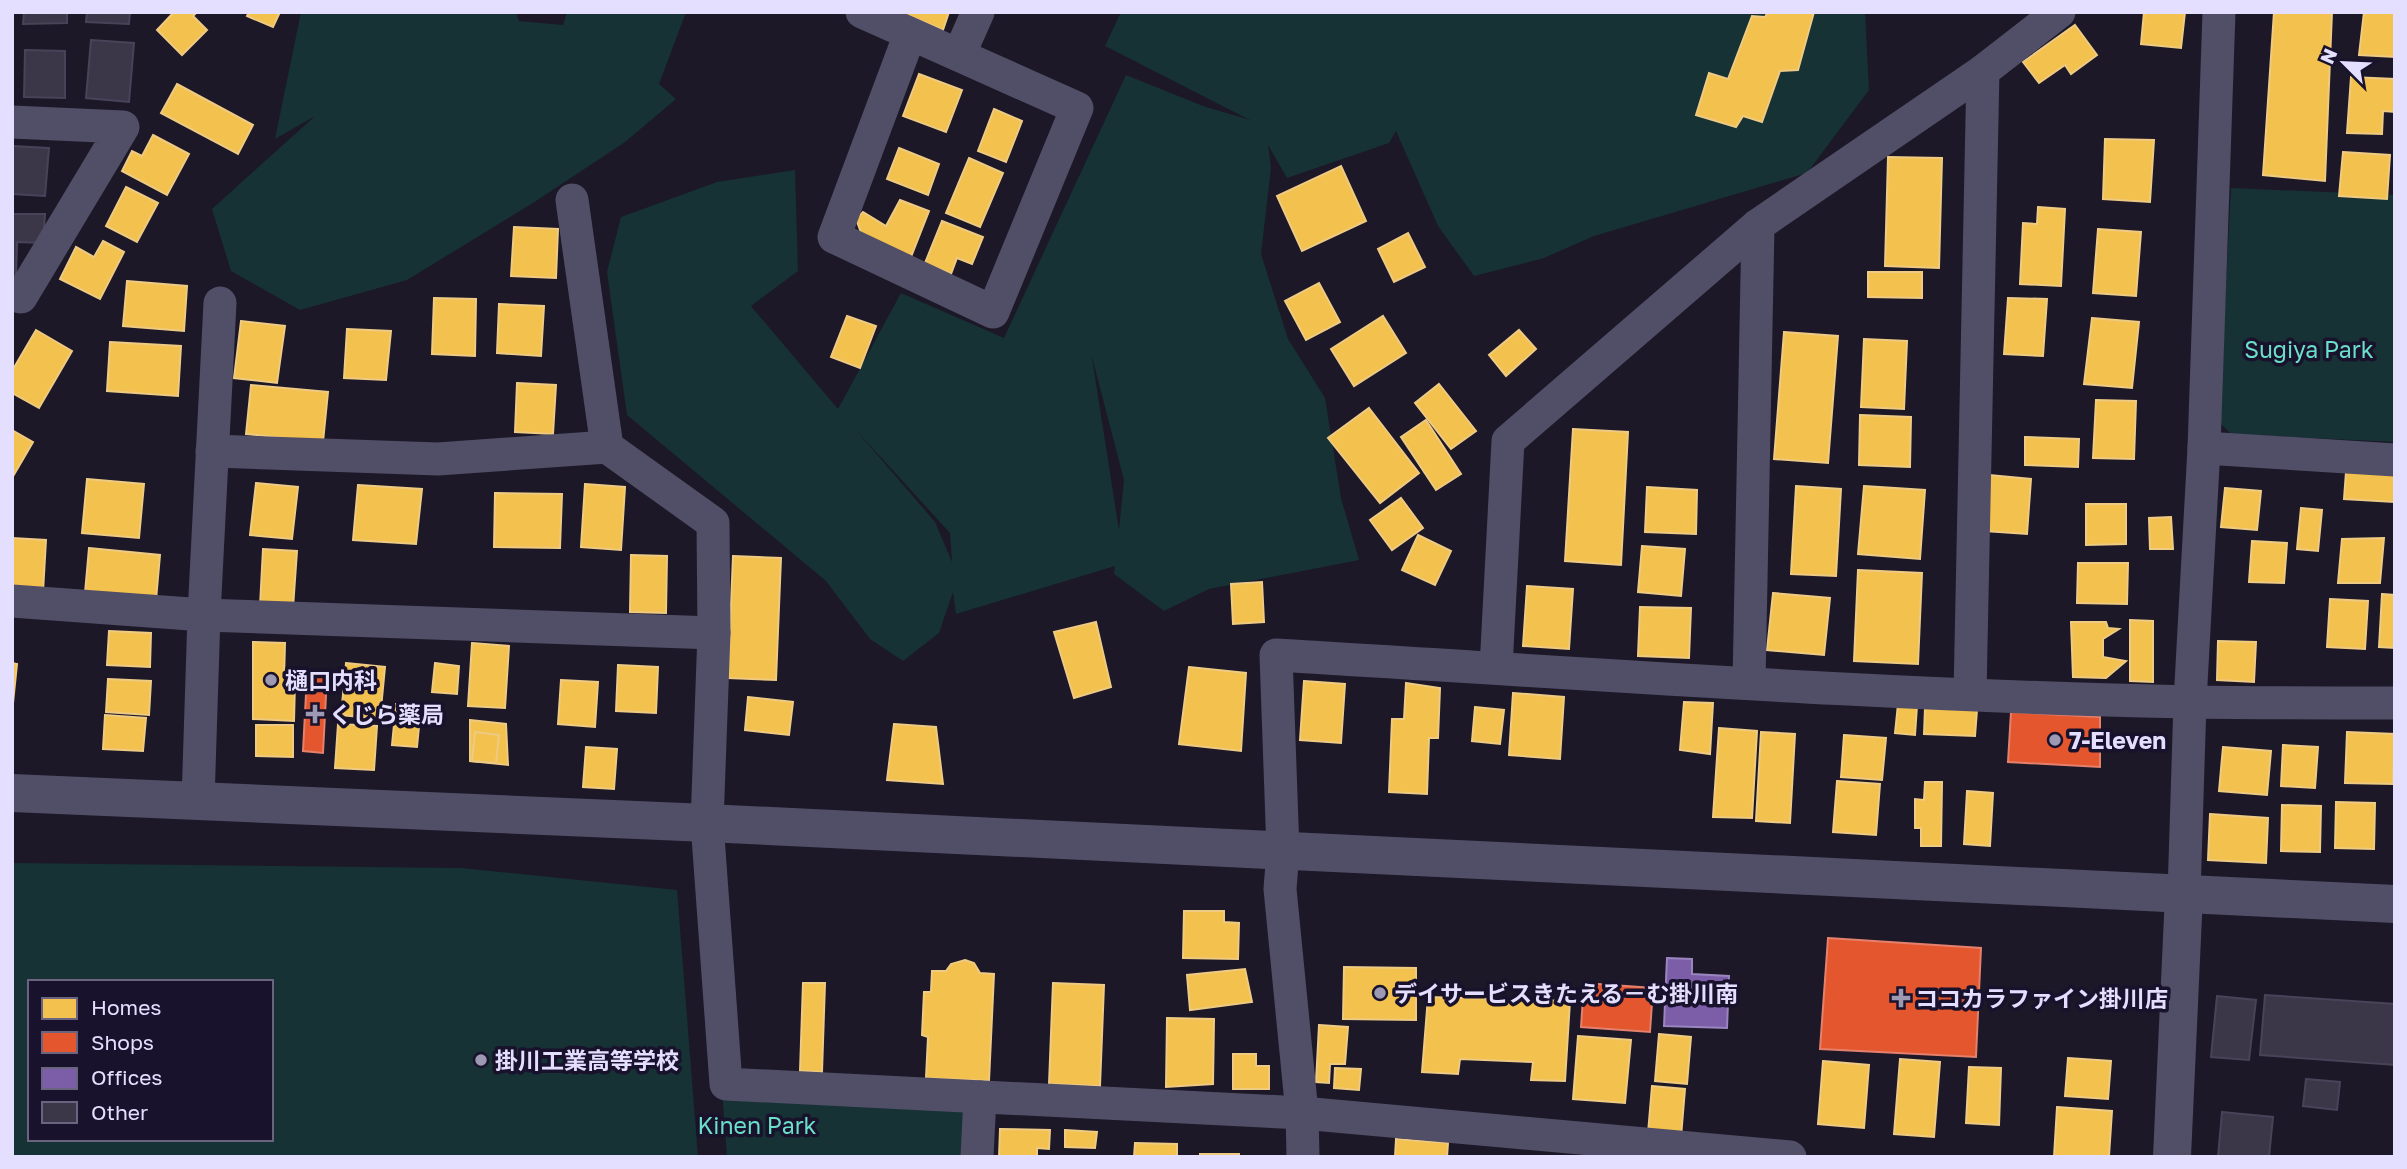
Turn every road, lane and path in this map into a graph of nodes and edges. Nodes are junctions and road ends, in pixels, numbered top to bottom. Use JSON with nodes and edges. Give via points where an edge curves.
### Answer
{"nodes":[{"id":1,"x":862,"y":12,"type":"edge"},
{"id":2,"x":978,"y":12,"type":"edge"},
{"id":3,"x":2059,"y":12,"type":"edge"},
{"id":4,"x":2219,"y":12,"type":"edge"},
{"id":5,"x":910,"y":34,"type":"junction"},
{"id":6,"x":959,"y":55,"type":"junction"},
{"id":7,"x":1983,"y":71,"type":"junction"},
{"id":8,"x":12,"y":122,"type":"edge"},
{"id":9,"x":572,"y":200,"type":"dead end"},
{"id":10,"x":1758,"y":226,"type":"junction"},
{"id":11,"x":15,"y":302,"type":"edge"},
{"id":12,"x":220,"y":303,"type":"dead end"},
{"id":13,"x":607,"y":447,"type":"junction"},
{"id":14,"x":2204,"y":448,"type":"junction"},
{"id":15,"x":212,"y":451,"type":"junction"},
{"id":16,"x":2395,"y":460,"type":"edge"},
{"id":17,"x":12,"y":601,"type":"edge"},
{"id":18,"x":204,"y":615,"type":"junction"},
{"id":19,"x":714,"y":634,"type":"junction"},
{"id":20,"x":1496,"y":668,"type":"junction"},
{"id":21,"x":1749,"y":683,"type":"junction"},
{"id":22,"x":1970,"y":694,"type":"junction"},
{"id":23,"x":2190,"y":702,"type":"junction"},
{"id":24,"x":2395,"y":703,"type":"edge"},
{"id":25,"x":12,"y":793,"type":"edge"},
{"id":26,"x":198,"y":801,"type":"junction"},
{"id":27,"x":707,"y":823,"type":"junction"},
{"id":28,"x":1283,"y":851,"type":"junction"},
{"id":29,"x":2183,"y":894,"type":"junction"},
{"id":30,"x":2395,"y":904,"type":"edge"},
{"id":31,"x":980,"y":1097,"type":"junction"},
{"id":32,"x":1302,"y":1113,"type":"junction"},
{"id":33,"x":977,"y":1157,"type":"edge"},
{"id":34,"x":1303,"y":1157,"type":"edge"},
{"id":35,"x":1790,"y":1157,"type":"edge"},
{"id":36,"x":2172,"y":1157,"type":"edge"}],
"edges":[{"from":1,"to":5,"type":"street"},
{"from":2,"to":6,"type":"street"},
{"from":3,"to":7,"type":"street"},
{"from":4,"to":14,"type":"street"},
{"from":5,"to":6,"type":"street"},
{"from":5,"to":6,"type":"street","via":[[834,237],[993,312],[1077,108]]},
{"from":7,"to":10,"type":"street"},
{"from":7,"to":22,"type":"street"},
{"from":8,"to":11,"type":"street","via":[[123,127]]},
{"from":9,"to":13,"type":"street"},
{"from":10,"to":20,"type":"street","via":[[1508,440]]},
{"from":10,"to":21,"type":"street"},
{"from":12,"to":15,"type":"street"},
{"from":13,"to":15,"type":"street","via":[[438,459]]},
{"from":13,"to":19,"type":"street","via":[[713,523]]},
{"from":14,"to":16,"type":"street"},
{"from":14,"to":23,"type":"street"},
{"from":15,"to":18,"type":"street"},
{"from":17,"to":18,"type":"street"},
{"from":18,"to":19,"type":"street"},
{"from":18,"to":26,"type":"street"},
{"from":19,"to":27,"type":"street"},
{"from":20,"to":21,"type":"street"},
{"from":20,"to":28,"type":"street","via":[[1276,655]]},
{"from":21,"to":22,"type":"street"},
{"from":22,"to":23,"type":"street"},
{"from":23,"to":24,"type":"street"},
{"from":23,"to":29,"type":"street"},
{"from":25,"to":26,"type":"street"},
{"from":26,"to":27,"type":"street"},
{"from":27,"to":28,"type":"street"},
{"from":27,"to":31,"type":"street","via":[[726,1084]]},
{"from":28,"to":29,"type":"street"},
{"from":28,"to":32,"type":"street","via":[[1280,889]]},
{"from":29,"to":30,"type":"street"},
{"from":29,"to":36,"type":"street"},
{"from":31,"to":32,"type":"street"},
{"from":31,"to":33,"type":"street"},
{"from":32,"to":34,"type":"street"},
{"from":32,"to":35,"type":"street"}]}
